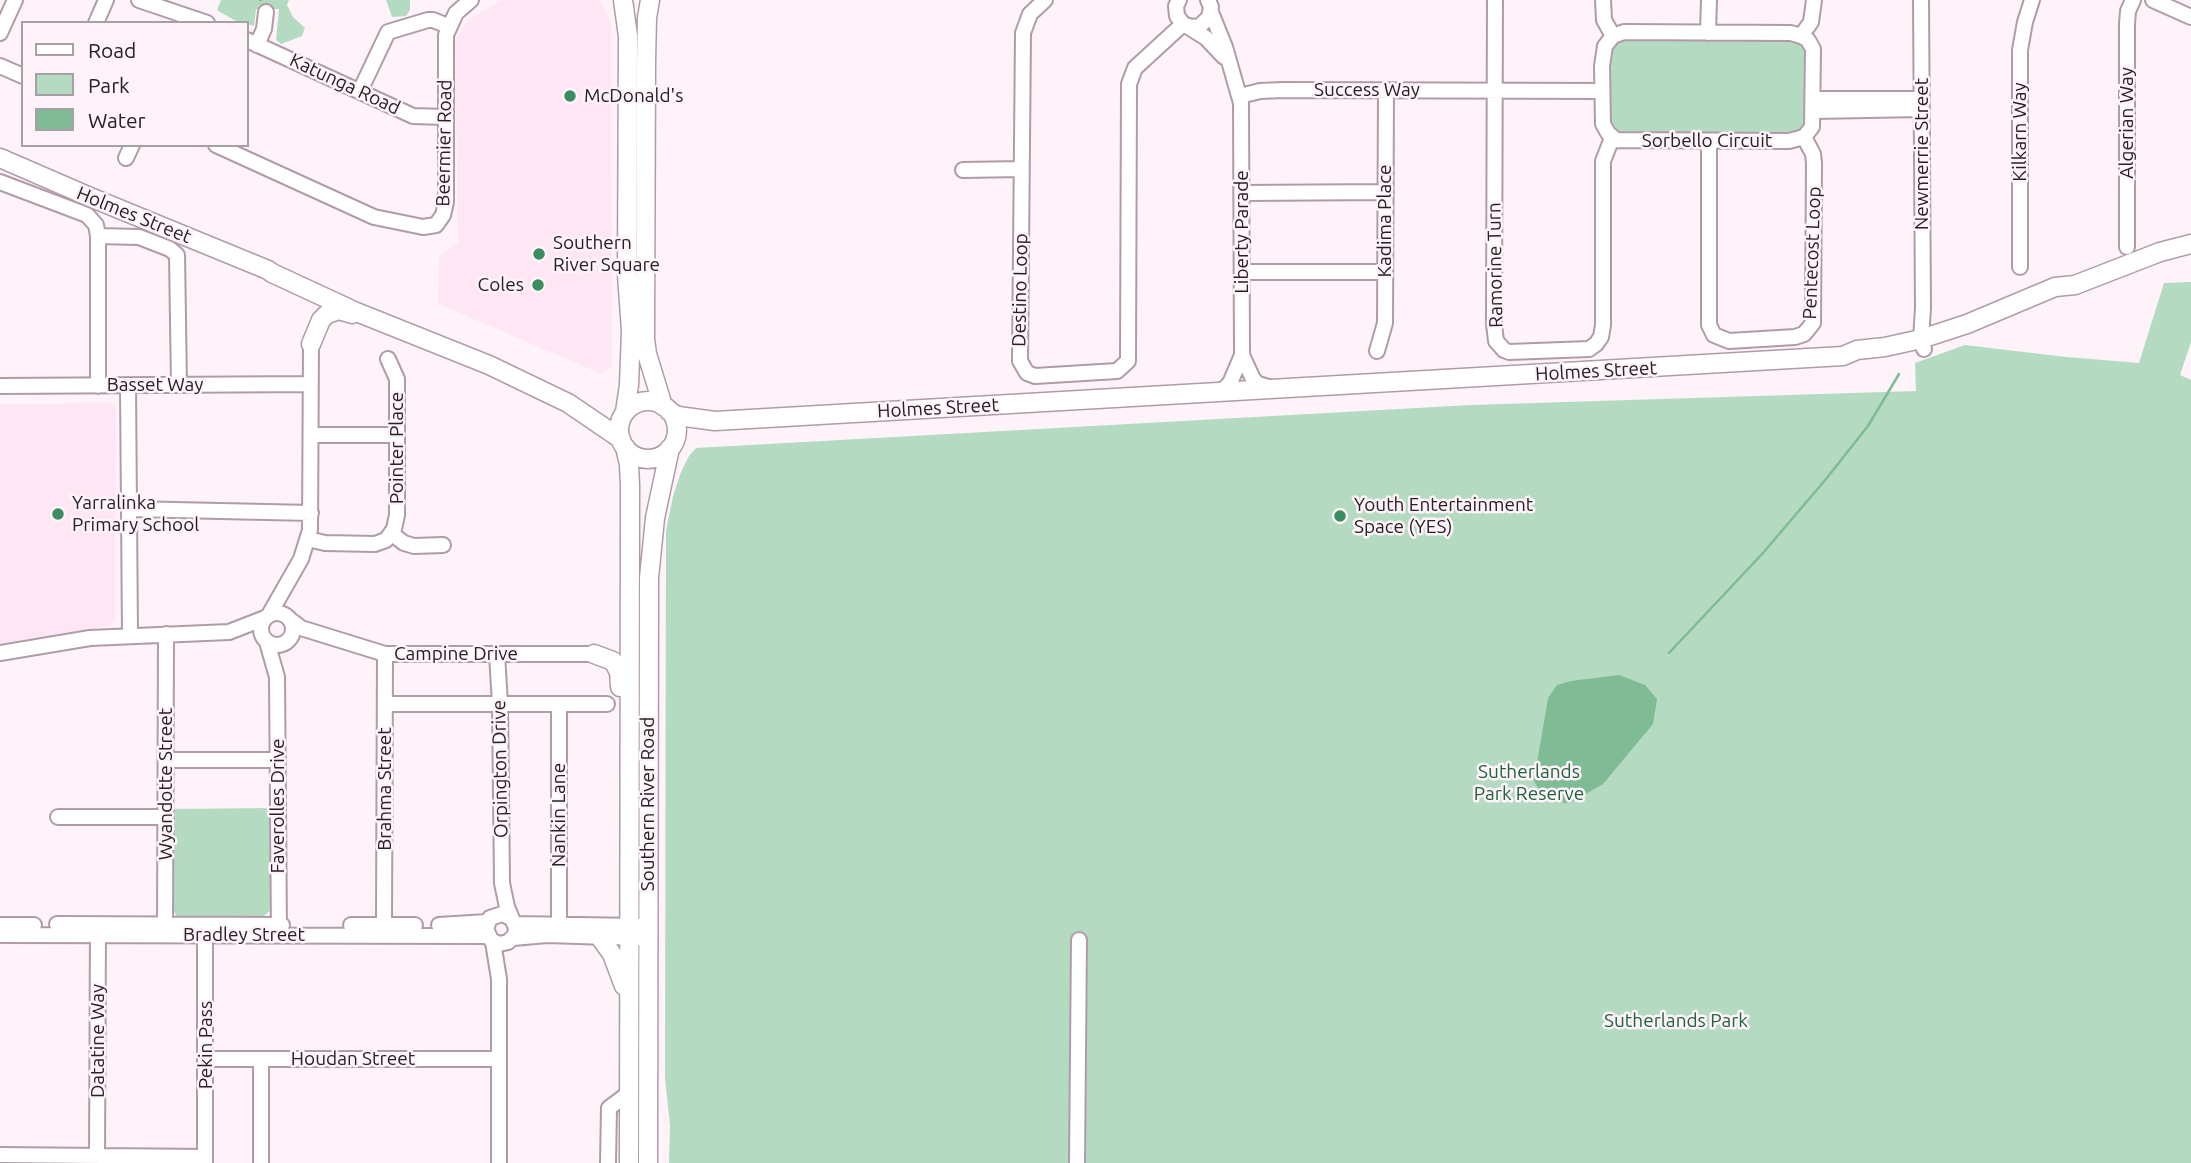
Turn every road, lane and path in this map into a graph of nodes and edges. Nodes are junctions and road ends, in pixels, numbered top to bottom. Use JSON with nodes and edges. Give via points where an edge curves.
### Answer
{"nodes":[{"id":1,"x":15,"y":0,"type":"edge"},
{"id":2,"x":106,"y":0,"type":"edge"},
{"id":3,"x":139,"y":0,"type":"edge"},
{"id":4,"x":471,"y":0,"type":"edge"},
{"id":5,"x":623,"y":0,"type":"edge"},
{"id":6,"x":650,"y":0,"type":"edge"},
{"id":7,"x":1045,"y":0,"type":"edge"},
{"id":8,"x":1179,"y":0,"type":"edge"},
{"id":9,"x":1494,"y":0,"type":"edge"},
{"id":10,"x":1603,"y":0,"type":"edge"},
{"id":11,"x":1709,"y":0,"type":"edge"},
{"id":12,"x":1814,"y":0,"type":"edge"},
{"id":13,"x":1921,"y":0,"type":"edge"},
{"id":14,"x":2032,"y":0,"type":"edge"},
{"id":15,"x":2133,"y":0,"type":"edge"},
{"id":16,"x":2153,"y":0,"type":"edge"},
{"id":17,"x":1209,"y":6,"type":"edge"},
{"id":18,"x":266,"y":12,"type":"dead end"},
{"id":19,"x":2191,"y":17,"type":"edge"},
{"id":20,"x":188,"y":20,"type":"edge"},
{"id":21,"x":97,"y":21,"type":"edge"},
{"id":22,"x":1185,"y":25,"type":"junction"},
{"id":23,"x":448,"y":26,"type":"junction"},
{"id":24,"x":0,"y":33,"type":"edge"},
{"id":25,"x":1708,"y":33,"type":"junction"},
{"id":26,"x":1614,"y":36,"type":"junction"},
{"id":27,"x":1801,"y":36,"type":"junction"},
{"id":28,"x":252,"y":42,"type":"edge"},
{"id":29,"x":1227,"y":61,"type":"junction"},
{"id":30,"x":0,"y":66,"type":"edge"},
{"id":31,"x":21,"y":75,"type":"edge"},
{"id":32,"x":1386,"y":90,"type":"junction"},
{"id":33,"x":1602,"y":90,"type":"junction"},
{"id":34,"x":360,"y":91,"type":"junction"},
{"id":35,"x":1494,"y":91,"type":"junction"},
{"id":36,"x":1240,"y":96,"type":"junction"},
{"id":37,"x":1922,"y":104,"type":"junction"},
{"id":38,"x":1814,"y":105,"type":"junction"},
{"id":39,"x":446,"y":117,"type":"junction"},
{"id":40,"x":1804,"y":137,"type":"junction"},
{"id":41,"x":1612,"y":138,"type":"junction"},
{"id":42,"x":1709,"y":141,"type":"junction"},
{"id":43,"x":220,"y":147,"type":"edge"},
{"id":44,"x":0,"y":158,"type":"edge"},
{"id":45,"x":1021,"y":169,"type":"junction"},
{"id":46,"x":963,"y":170,"type":"dead end"},
{"id":47,"x":0,"y":182,"type":"edge"},
{"id":48,"x":1386,"y":192,"type":"junction"},
{"id":49,"x":1242,"y":193,"type":"junction"},
{"id":50,"x":98,"y":236,"type":"junction"},
{"id":51,"x":2191,"y":244,"type":"edge"},
{"id":52,"x":2127,"y":247,"type":"dead end"},
{"id":53,"x":2020,"y":267,"type":"dead end"},
{"id":54,"x":268,"y":270,"type":"junction"},
{"id":55,"x":1242,"y":272,"type":"junction"},
{"id":56,"x":1385,"y":272,"type":"junction"},
{"id":57,"x":305,"y":289,"type":"junction"},
{"id":58,"x":420,"y":339,"type":"junction"},
{"id":59,"x":1931,"y":341,"type":"junction"},
{"id":60,"x":311,"y":344,"type":"junction"},
{"id":61,"x":455,"y":351,"type":"junction"},
{"id":62,"x":1377,"y":351,"type":"dead end"},
{"id":63,"x":1242,"y":355,"type":"junction"},
{"id":64,"x":388,"y":359,"type":"dead end"},
{"id":65,"x":311,"y":384,"type":"junction"},
{"id":66,"x":179,"y":385,"type":"junction"},
{"id":67,"x":0,"y":386,"type":"edge"},
{"id":68,"x":98,"y":386,"type":"junction"},
{"id":69,"x":128,"y":386,"type":"junction"},
{"id":70,"x":1350,"y":386,"type":"junction"},
{"id":71,"x":1273,"y":388,"type":"junction"},
{"id":72,"x":1221,"y":393,"type":"junction"},
{"id":73,"x":1162,"y":397,"type":"junction"},
{"id":74,"x":666,"y":408,"type":"junction"},
{"id":75,"x":624,"y":414,"type":"junction"},
{"id":76,"x":591,"y":417,"type":"junction"},
{"id":77,"x":715,"y":421,"type":"junction"},
{"id":78,"x":312,"y":435,"type":"junction"},
{"id":79,"x":397,"y":435,"type":"junction"},
{"id":80,"x":623,"y":443,"type":"junction"},
{"id":81,"x":673,"y":443,"type":"junction"},
{"id":82,"x":129,"y":509,"type":"junction"},
{"id":83,"x":311,"y":513,"type":"junction"},
{"id":84,"x":392,"y":534,"type":"junction"},
{"id":85,"x":308,"y":539,"type":"junction"},
{"id":86,"x":443,"y":545,"type":"dead end"},
{"id":87,"x":290,"y":581,"type":"junction"},
{"id":88,"x":267,"y":617,"type":"junction"},
{"id":89,"x":290,"y":619,"type":"junction"},
{"id":90,"x":229,"y":632,"type":"junction"},
{"id":91,"x":166,"y":634,"type":"junction"},
{"id":92,"x":321,"y":634,"type":"junction"},
{"id":93,"x":130,"y":635,"type":"junction"},
{"id":94,"x":265,"y":640,"type":"junction"},
{"id":95,"x":288,"y":641,"type":"junction"},
{"id":96,"x":0,"y":653,"type":"edge"},
{"id":97,"x":385,"y":654,"type":"junction"},
{"id":98,"x":497,"y":654,"type":"junction"},
{"id":99,"x":594,"y":654,"type":"joint"},
{"id":100,"x":277,"y":677,"type":"junction"},
{"id":101,"x":385,"y":704,"type":"junction"},
{"id":102,"x":500,"y":704,"type":"junction"},
{"id":103,"x":559,"y":704,"type":"junction"},
{"id":104,"x":607,"y":704,"type":"dead end"},
{"id":105,"x":628,"y":746,"type":"junction"},
{"id":106,"x":166,"y":760,"type":"junction"},
{"id":107,"x":278,"y":760,"type":"junction"},
{"id":108,"x":58,"y":817,"type":"dead end"},
{"id":109,"x":166,"y":817,"type":"junction"},
{"id":110,"x":384,"y":924,"type":"junction"},
{"id":111,"x":0,"y":925,"type":"edge"},
{"id":112,"x":559,"y":926,"type":"junction"},
{"id":113,"x":98,"y":930,"type":"junction"},
{"id":114,"x":165,"y":930,"type":"junction"},
{"id":115,"x":278,"y":930,"type":"junction"},
{"id":116,"x":501,"y":930,"type":"junction"},
{"id":117,"x":205,"y":931,"type":"junction"},
{"id":118,"x":629,"y":932,"type":"junction"},
{"id":119,"x":648,"y":933,"type":"junction"},
{"id":120,"x":0,"y":935,"type":"edge"},
{"id":121,"x":599,"y":936,"type":"junction"},
{"id":122,"x":1079,"y":940,"type":"dead end"},
{"id":123,"x":629,"y":1002,"type":"junction"},
{"id":124,"x":206,"y":1059,"type":"junction"},
{"id":125,"x":261,"y":1059,"type":"junction"},
{"id":126,"x":499,"y":1059,"type":"junction"},
{"id":127,"x":629,"y":1093,"type":"junction"},
{"id":128,"x":0,"y":1155,"type":"edge"},
{"id":129,"x":97,"y":1157,"type":"junction"},
{"id":130,"x":205,"y":1160,"type":"edge"},
{"id":131,"x":261,"y":1163,"type":"edge"},
{"id":132,"x":499,"y":1163,"type":"edge"},
{"id":133,"x":608,"y":1163,"type":"edge"},
{"id":134,"x":629,"y":1163,"type":"edge"},
{"id":135,"x":648,"y":1163,"type":"edge"},
{"id":136,"x":1077,"y":1163,"type":"edge"}],
"edges":[{"from":1,"to":24,"type":"street"},
{"from":2,"to":21,"type":"street"},
{"from":3,"to":20,"type":"street"},
{"from":4,"to":23,"type":"street"},
{"from":5,"to":75,"type":"main road","via":[[628,36],[631,330]]},
{"from":6,"to":74,"type":"main road","via":[[645,339]]},
{"from":7,"to":45,"type":"street","name":"Destino Loop","via":[[1030,14],[1023,33]]},
{"from":8,"to":22,"type":"street","via":[[1176,11]]},
{"from":9,"to":35,"type":"street","name":"Ramorine Turn"},
{"from":10,"to":26,"type":"street","via":[[1604,20]]},
{"from":11,"to":25,"type":"street"},
{"from":12,"to":27,"type":"street","via":[[1811,22]]},
{"from":13,"to":37,"type":"street","name":"Newmerrie Street"},
{"from":14,"to":53,"type":"street","name":"Kilkarn Way","via":[[2020,50]]},
{"from":15,"to":52,"type":"street","name":"Algerian Way","via":[[2127,24]]},
{"from":16,"to":19,"type":"street"},
{"from":17,"to":22,"type":"street","via":[[1204,24]]},
{"from":17,"to":29,"type":"street","name":"Liberty Parade"},
{"from":18,"to":28,"type":"street","via":[[264,29]]},
{"from":22,"to":29,"type":"street","name":"Liberty Parade","via":[[1206,38]]},
{"from":22,"to":45,"type":"street","name":"Destino Loop","via":[[1135,68],[1129,84],[1128,361],[1117,371],[1035,376],[1022,368]]},
{"from":23,"to":34,"type":"street","via":[[428,20],[388,32]]},
{"from":23,"to":39,"type":"street","name":"Beermier Road","via":[[444,45]]},
{"from":25,"to":26,"type":"street","via":[[1624,32]]},
{"from":25,"to":27,"type":"street"},
{"from":26,"to":33,"type":"street","via":[[1603,50]]},
{"from":27,"to":38,"type":"street","via":[[1813,49]]},
{"from":28,"to":34,"type":"street","name":"Katunga Road"},
{"from":29,"to":36,"type":"street","name":"Liberty Parade"},
{"from":30,"to":31,"type":"street"},
{"from":32,"to":35,"type":"street","name":"Success Way"},
{"from":32,"to":36,"type":"street","name":"Success Way","via":[[1264,90]]},
{"from":32,"to":48,"type":"street","name":"Kadima Place"},
{"from":33,"to":35,"type":"street","name":"Success Way"},
{"from":33,"to":41,"type":"street","via":[[1603,124]]},
{"from":34,"to":39,"type":"street","name":"Katunga Road","via":[[414,116]]},
{"from":35,"to":41,"type":"street","name":"Ramorine Turn","via":[[1494,324],[1496,341],[1509,352],[1589,349],[1601,337],[1603,160]]},
{"from":36,"to":49,"type":"street","name":"Liberty Parade"},
{"from":37,"to":38,"type":"street"},
{"from":37,"to":59,"type":"street","name":"Newmerrie Street","via":[[1923,308]]},
{"from":38,"to":40,"type":"street","via":[[1812,127]]},
{"from":39,"to":43,"type":"street","name":"Beermier Road","via":[[446,202],[436,225],[423,228],[374,217]]},
{"from":40,"to":42,"type":"street","name":"Sorbello Circuit"},
{"from":40,"to":42,"type":"street","name":"Pentecost Loop","via":[[1814,163],[1813,323],[1795,337],[1729,341],[1719,338],[1709,325]]},
{"from":41,"to":42,"type":"street","name":"Sorbello Circuit"},
{"from":44,"to":54,"type":"main road","name":"Holmes Street"},
{"from":45,"to":46,"type":"street"},
{"from":47,"to":50,"type":"street","via":[[87,215]]},
{"from":48,"to":49,"type":"street"},
{"from":48,"to":56,"type":"street","name":"Kadima Place"},
{"from":49,"to":55,"type":"street","name":"Liberty Parade"},
{"from":50,"to":66,"type":"street","via":[[139,237],[177,256]]},
{"from":50,"to":68,"type":"street"},
{"from":51,"to":59,"type":"main road","name":"Holmes Street","via":[[2074,285],[2055,287]]},
{"from":54,"to":57,"type":"main road","name":"Holmes Street"},
{"from":54,"to":61,"type":"main road","name":"Holmes Street","via":[[317,287]]},
{"from":55,"to":56,"type":"street"},
{"from":55,"to":63,"type":"street","name":"Liberty Parade"},
{"from":56,"to":62,"type":"street","name":"Kadima Place","via":[[1385,323]]},
{"from":57,"to":58,"type":"main road","name":"Holmes Street"},
{"from":57,"to":60,"type":"main road","via":[[312,308]]},
{"from":58,"to":60,"type":"main road","via":[[400,336],[334,310],[321,320]]},
{"from":58,"to":61,"type":"main road","name":"Holmes Street"},
{"from":59,"to":70,"type":"main road","name":"Holmes Street","via":[[1843,356]]},
{"from":60,"to":65,"type":"street"},
{"from":61,"to":76,"type":"main road","name":"Holmes Street"},
{"from":63,"to":71,"type":"street","via":[[1253,379]]},
{"from":63,"to":72,"type":"street"},
{"from":64,"to":79,"type":"street","name":"Pointer Place","via":[[397,379]]},
{"from":65,"to":66,"type":"street","name":"Basset Way"},
{"from":65,"to":78,"type":"street"},
{"from":66,"to":69,"type":"street","name":"Basset Way"},
{"from":67,"to":68,"type":"street","name":"Basset Way"},
{"from":68,"to":69,"type":"street","name":"Basset Way"},
{"from":69,"to":82,"type":"street"},
{"from":70,"to":71,"type":"main road","name":"Holmes Street"},
{"from":70,"to":73,"type":"main road","name":"Holmes Street","via":[[1284,397],[1195,401]]},
{"from":71,"to":72,"type":"main road","name":"Holmes Street"},
{"from":72,"to":73,"type":"main road","name":"Holmes Street"},
{"from":73,"to":77,"type":"main road","name":"Holmes Street"},
{"from":74,"to":75,"type":"main road","via":[[643,402]]},
{"from":74,"to":77,"type":"main road","name":"Holmes Street","via":[[678,416]]},
{"from":74,"to":81,"type":"main road","via":[[677,429]]},
{"from":75,"to":76,"type":"main road"},
{"from":75,"to":80,"type":"main road","via":[[619,430]]},
{"from":76,"to":80,"type":"main road","name":"Holmes Street"},
{"from":77,"to":81,"type":"main road","name":"Holmes Street","via":[[682,433]]},
{"from":78,"to":79,"type":"street"},
{"from":78,"to":83,"type":"street"},
{"from":79,"to":84,"type":"street","name":"Pointer Place","via":[[397,515]]},
{"from":80,"to":81,"type":"main road","via":[[634,455],[647,458],[660,456]]},
{"from":80,"to":105,"type":"main road","name":"Southern River Road","via":[[630,486]]},
{"from":81,"to":119,"type":"main road","name":"Southern River Road","via":[[655,518],[649,578]]},
{"from":82,"to":83,"type":"street"},
{"from":82,"to":93,"type":"street"},
{"from":83,"to":85,"type":"street"},
{"from":84,"to":85,"type":"street","via":[[375,544],[325,544]]},
{"from":84,"to":86,"type":"street","via":[[404,543]]},
{"from":85,"to":87,"type":"street"},
{"from":87,"to":88,"type":"street"},
{"from":87,"to":89,"type":"street"},
{"from":88,"to":89,"type":"street","via":[[279,613]]},
{"from":88,"to":90,"type":"street"},
{"from":88,"to":94,"type":"street","via":[[261,628]]},
{"from":89,"to":92,"type":"street","name":"Campine Drive"},
{"from":89,"to":95,"type":"street","via":[[294,631]]},
{"from":90,"to":91,"type":"street"},
{"from":90,"to":94,"type":"street"},
{"from":91,"to":93,"type":"street"},
{"from":91,"to":106,"type":"street","name":"Wyandotte Street"},
{"from":92,"to":95,"type":"street","name":"Campine Drive"},
{"from":92,"to":97,"type":"street","name":"Campine Drive"},
{"from":93,"to":96,"type":"street"},
{"from":94,"to":95,"type":"street","via":[[278,646]]},
{"from":94,"to":100,"type":"street","name":"Faverolles Drive"},
{"from":95,"to":100,"type":"street","name":"Faverolles Drive"},
{"from":97,"to":98,"type":"street","name":"Campine Drive"},
{"from":97,"to":101,"type":"street","name":"Brahma Street"},
{"from":98,"to":99,"type":"street","name":"Campine Drive"},
{"from":98,"to":102,"type":"street","name":"Orpington Drive"},
{"from":99,"to":105,"type":"main road","via":[[618,666],[620,736]]},
{"from":100,"to":107,"type":"street","name":"Faverolles Drive"},
{"from":101,"to":102,"type":"street"},
{"from":101,"to":110,"type":"street","name":"Brahma Street"},
{"from":102,"to":103,"type":"street"},
{"from":102,"to":116,"type":"street","name":"Orpington Drive"},
{"from":103,"to":104,"type":"street"},
{"from":103,"to":112,"type":"street","name":"Nankin Lane"},
{"from":105,"to":118,"type":"main road","name":"Southern River Road"},
{"from":106,"to":107,"type":"street"},
{"from":106,"to":109,"type":"street","name":"Wyandotte Street"},
{"from":107,"to":115,"type":"street","name":"Faverolles Drive"},
{"from":108,"to":109,"type":"street"},
{"from":109,"to":114,"type":"street","name":"Wyandotte Street"},
{"from":110,"to":115,"type":"street","name":"Bradley Street"},
{"from":110,"to":116,"type":"street","name":"Bradley Street"},
{"from":111,"to":113,"type":"street","name":"Bradley Street"},
{"from":112,"to":116,"type":"street","name":"Bradley Street"},
{"from":112,"to":118,"type":"street","name":"Bradley Street"},
{"from":113,"to":114,"type":"street","name":"Bradley Street"},
{"from":113,"to":120,"type":"street","name":"Bradley Street"},
{"from":113,"to":129,"type":"street","name":"Datatine Way"},
{"from":114,"to":117,"type":"street","name":"Bradley Street"},
{"from":115,"to":116,"type":"street","name":"Bradley Street"},
{"from":115,"to":117,"type":"street","name":"Bradley Street"},
{"from":116,"to":121,"type":"street","name":"Bradley Street"},
{"from":116,"to":126,"type":"street","name":"Orpington Drive"},
{"from":117,"to":124,"type":"street","name":"Pekin Pass"},
{"from":118,"to":119,"type":"street","name":"Bradley Street"},
{"from":118,"to":121,"type":"street","name":"Bradley Street"},
{"from":118,"to":123,"type":"main road","name":"Southern River Road"},
{"from":119,"to":135,"type":"main road","name":"Southern River Road"},
{"from":121,"to":123,"type":"main road","via":[[612,954]]},
{"from":122,"to":136,"type":"street"},
{"from":123,"to":127,"type":"main road","name":"Southern River Road"},
{"from":124,"to":125,"type":"street","name":"Houdan Street"},
{"from":124,"to":130,"type":"street","name":"Pekin Pass"},
{"from":125,"to":126,"type":"street","name":"Houdan Street"},
{"from":125,"to":131,"type":"street"},
{"from":126,"to":132,"type":"street","name":"Orpington Drive"},
{"from":127,"to":133,"type":"street","via":[[609,1108]]},
{"from":127,"to":134,"type":"main road","name":"Southern River Road"},
{"from":128,"to":129,"type":"street"},
{"from":129,"to":130,"type":"street"}]}
